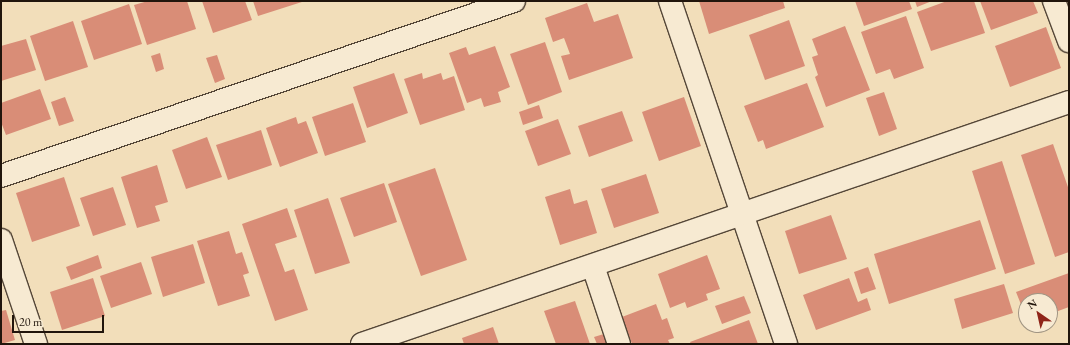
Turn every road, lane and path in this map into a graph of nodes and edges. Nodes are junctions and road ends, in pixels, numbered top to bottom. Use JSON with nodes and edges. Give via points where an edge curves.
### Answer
{"nodes":[{"id":1,"x":514,"y":1,"type":"edge"},
{"id":2,"x":670,"y":1,"type":"edge"},
{"id":3,"x":1054,"y":1,"type":"edge"},
{"id":4,"x":1069,"y":41,"type":"edge"},
{"id":5,"x":1069,"y":102,"type":"edge"},
{"id":6,"x":1,"y":176,"type":"edge"},
{"id":7,"x":743,"y":215,"type":"junction"},
{"id":8,"x":1,"y":240,"type":"edge"},
{"id":9,"x":593,"y":266,"type":"junction"},
{"id":10,"x":36,"y":344,"type":"edge"},
{"id":11,"x":362,"y":344,"type":"edge"},
{"id":12,"x":619,"y":344,"type":"edge"},
{"id":13,"x":786,"y":344,"type":"edge"}],
"edges":[{"from":1,"to":6,"type":"street"},
{"from":2,"to":7,"type":"street"},
{"from":3,"to":4,"type":"street"},
{"from":5,"to":7,"type":"street"},
{"from":7,"to":9,"type":"street"},
{"from":7,"to":13,"type":"street"},
{"from":8,"to":10,"type":"street"},
{"from":9,"to":11,"type":"street"},
{"from":9,"to":12,"type":"street"}]}
